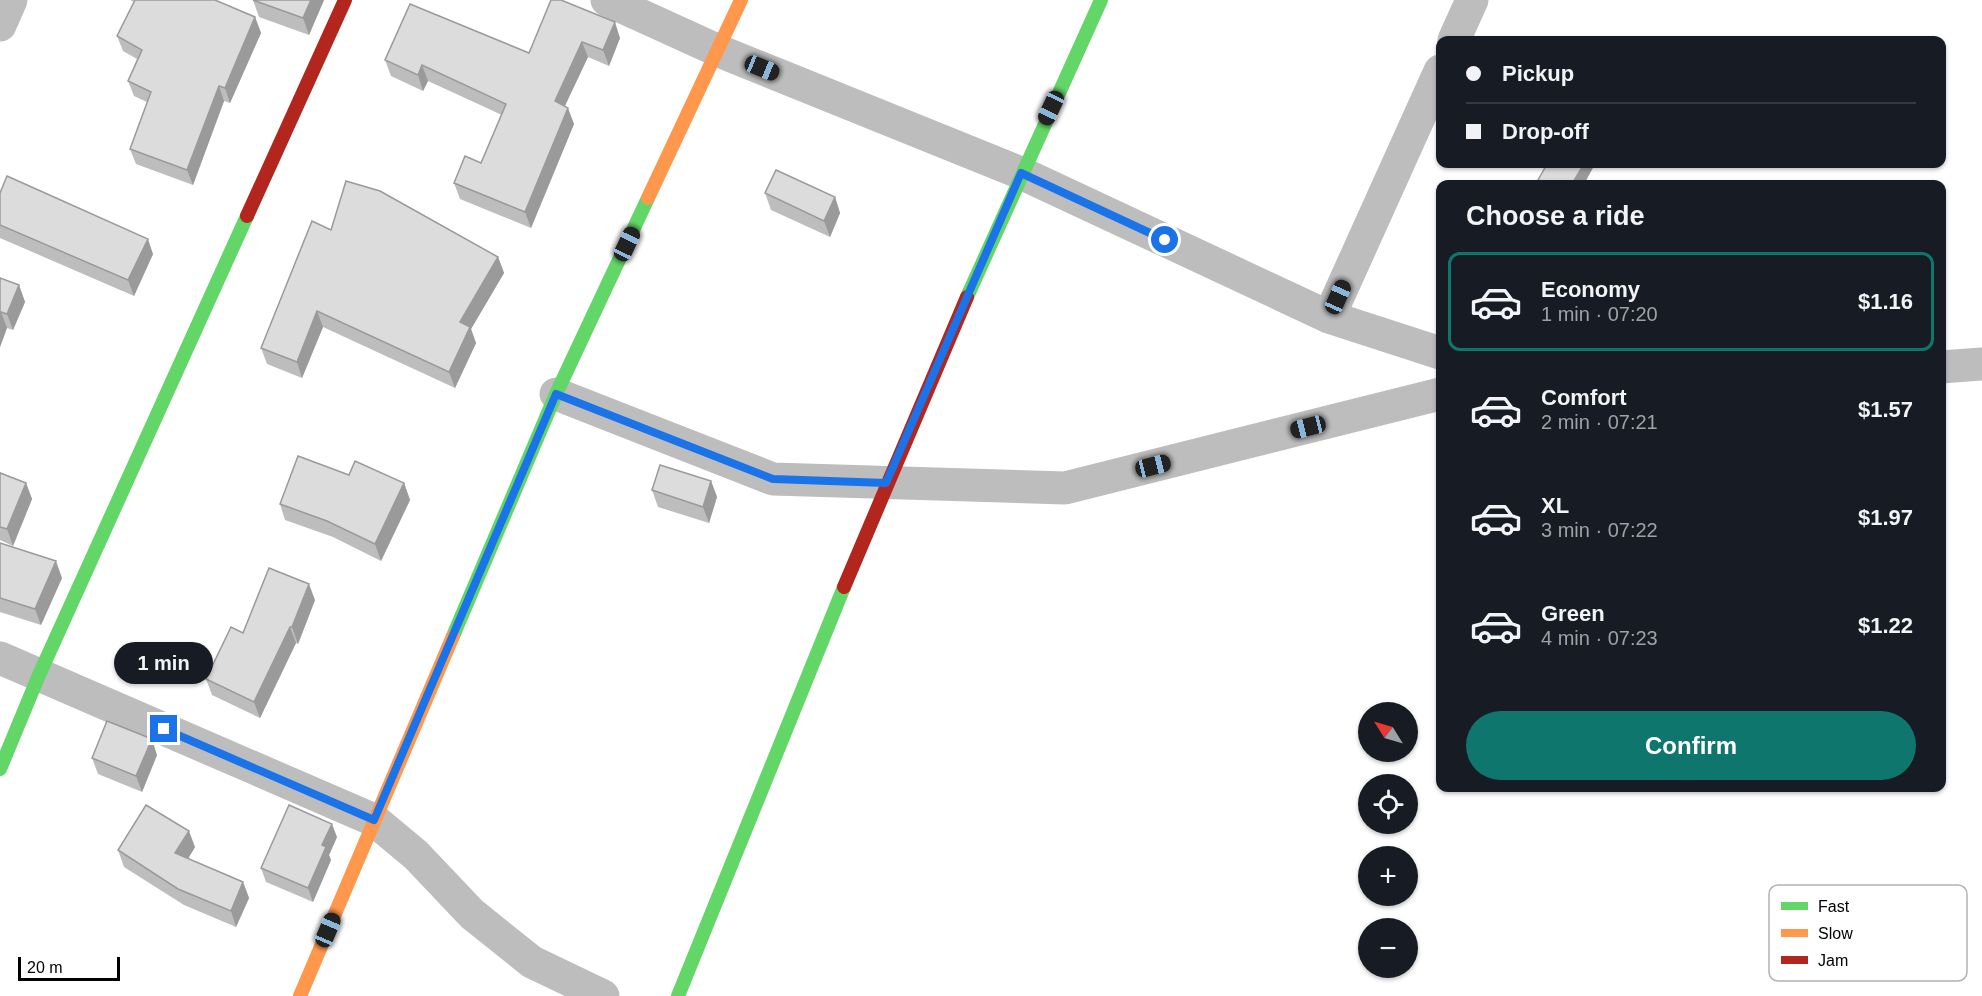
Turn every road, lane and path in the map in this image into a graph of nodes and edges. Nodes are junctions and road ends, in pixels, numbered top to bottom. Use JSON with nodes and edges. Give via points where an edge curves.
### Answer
{"nodes":[{"id":1,"x":11,"y":0,"type":"edge"},
{"id":2,"x":345,"y":0,"type":"edge"},
{"id":3,"x":607,"y":0,"type":"edge"},
{"id":4,"x":741,"y":0,"type":"edge"},
{"id":5,"x":1101,"y":0,"type":"edge"},
{"id":6,"x":1472,"y":0,"type":"edge"},
{"id":7,"x":0,"y":25,"type":"edge"},
{"id":8,"x":1456,"y":36,"type":"edge"},
{"id":9,"x":719,"y":51,"type":"junction"},
{"id":10,"x":1436,"y":80,"type":"edge"},
{"id":11,"x":1021,"y":173,"type":"junction"},
{"id":12,"x":1329,"y":317,"type":"junction"},
{"id":13,"x":1436,"y":352,"type":"edge"},
{"id":14,"x":1982,"y":364,"type":"edge"},
{"id":15,"x":1946,"y":367,"type":"edge"},
{"id":16,"x":556,"y":394,"type":"junction"},
{"id":17,"x":1436,"y":395,"type":"edge"},
{"id":18,"x":886,"y":483,"type":"junction"},
{"id":19,"x":0,"y":658,"type":"edge"},
{"id":20,"x":39,"y":675,"type":"junction"},
{"id":21,"x":0,"y":770,"type":"edge"},
{"id":22,"x":374,"y":820,"type":"junction"},
{"id":23,"x":300,"y":996,"type":"edge"},
{"id":24,"x":603,"y":996,"type":"edge"},
{"id":25,"x":678,"y":996,"type":"edge"}],
"edges":[{"from":1,"to":7,"type":"street"},
{"from":2,"to":20,"type":"street"},
{"from":3,"to":9,"type":"street"},
{"from":4,"to":9,"type":"street"},
{"from":5,"to":11,"type":"street"},
{"from":6,"to":8,"type":"street"},
{"from":9,"to":11,"type":"street"},
{"from":9,"to":16,"type":"street"},
{"from":10,"to":12,"type":"street"},
{"from":11,"to":12,"type":"street"},
{"from":11,"to":18,"type":"street"},
{"from":12,"to":13,"type":"street"},
{"from":14,"to":15,"type":"street"},
{"from":16,"to":18,"type":"street","via":[[773,479]]},
{"from":16,"to":22,"type":"street"},
{"from":17,"to":18,"type":"street","via":[[1065,488]]},
{"from":18,"to":25,"type":"street"},
{"from":19,"to":20,"type":"street"},
{"from":20,"to":21,"type":"street"},
{"from":20,"to":22,"type":"street"},
{"from":22,"to":23,"type":"street"},
{"from":22,"to":24,"type":"street","via":[[416,855],[472,914],[532,962]]}]}
